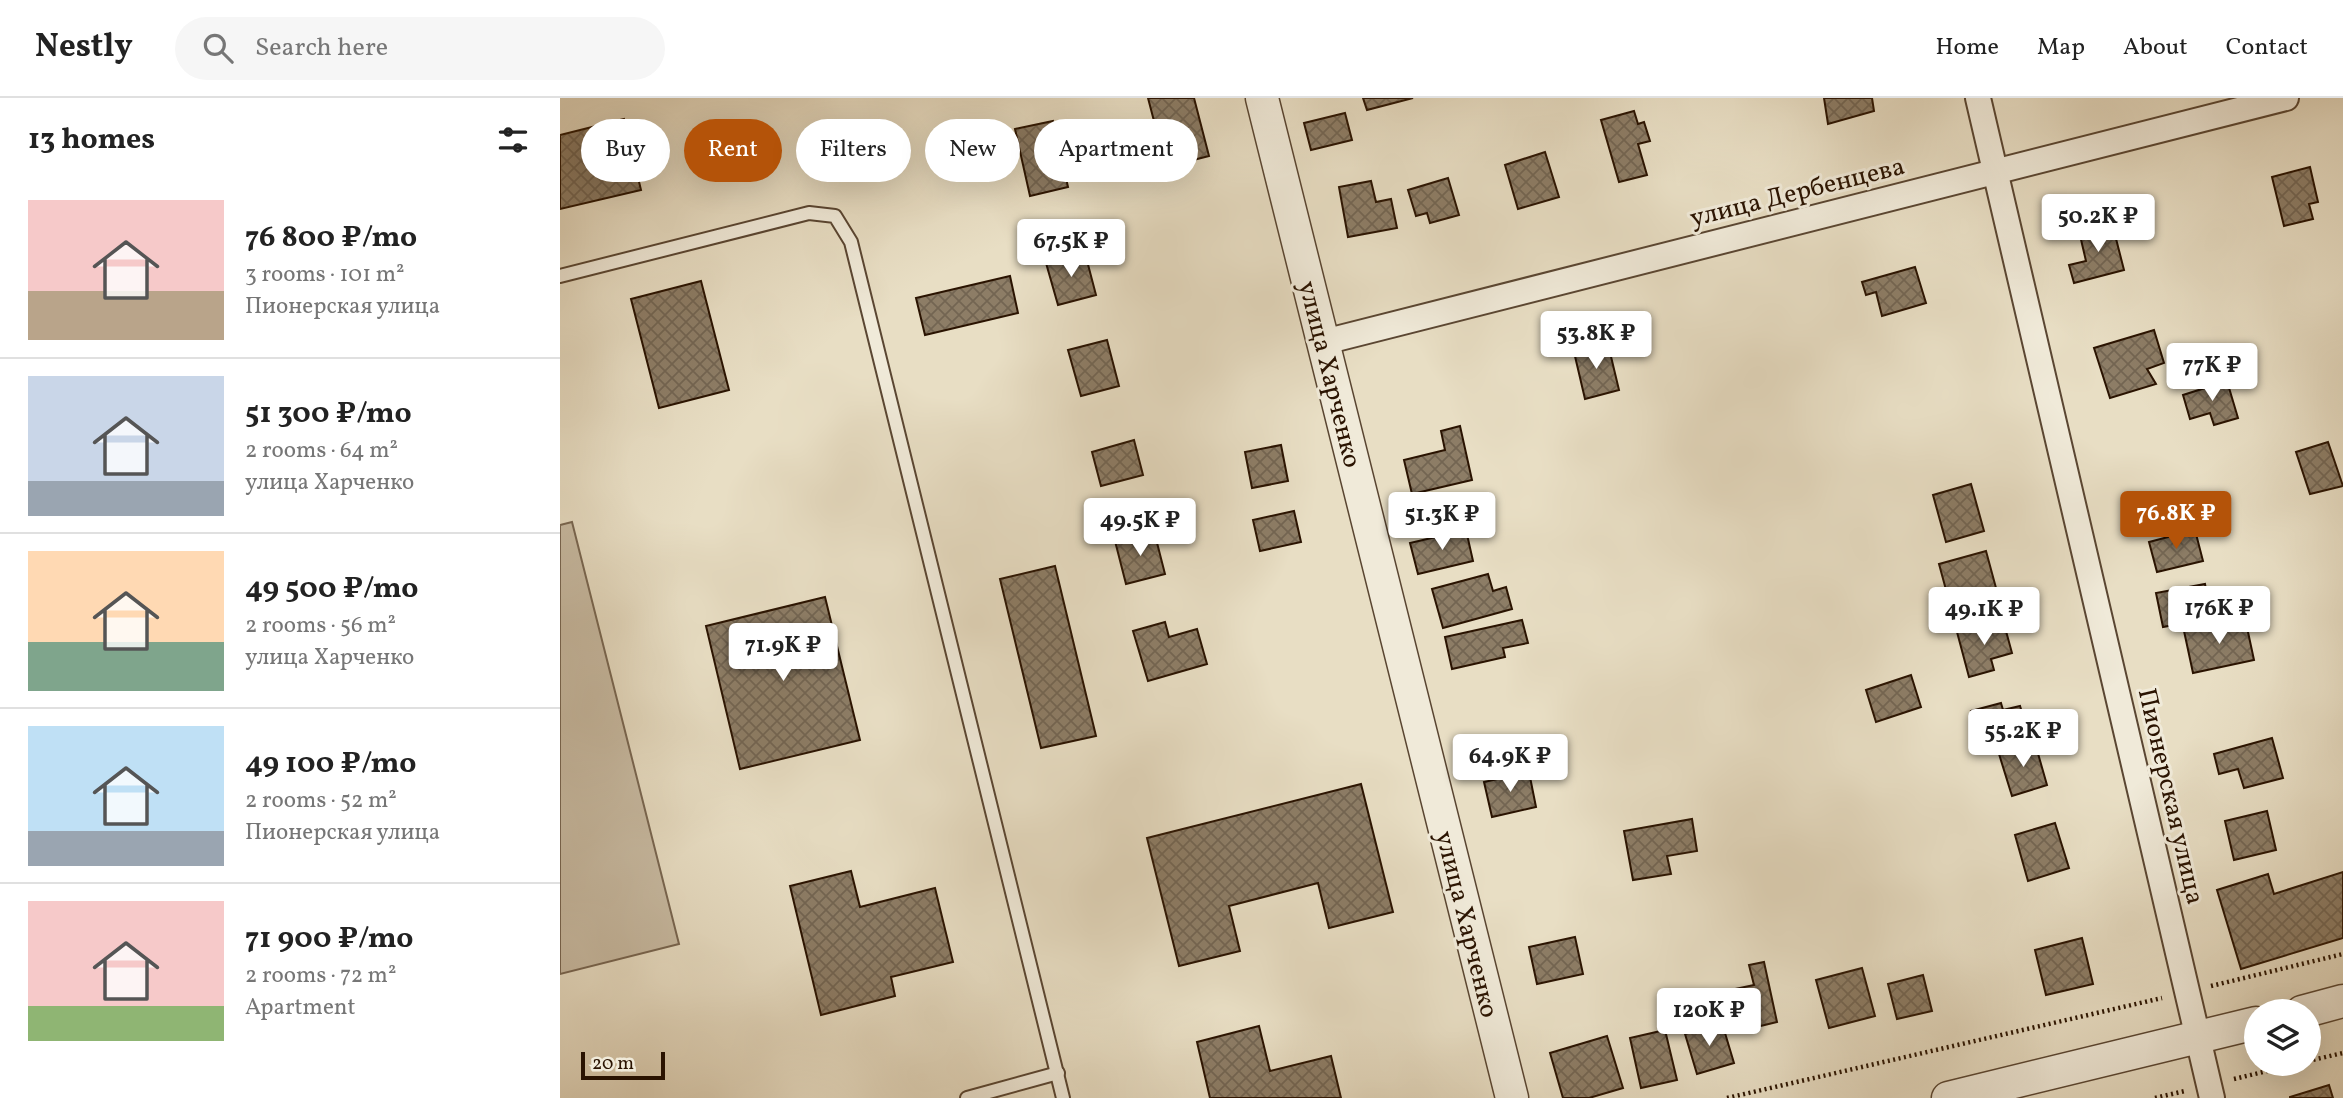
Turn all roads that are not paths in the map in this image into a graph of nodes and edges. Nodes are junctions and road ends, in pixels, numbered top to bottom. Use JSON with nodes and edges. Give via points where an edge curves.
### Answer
{"nodes":[{"id":1,"x":1262,"y":98,"type":"edge"},
{"id":2,"x":1978,"y":98,"type":"edge"},
{"id":3,"x":2286,"y":98,"type":"edge"},
{"id":4,"x":1997,"y":171,"type":"junction"},
{"id":5,"x":560,"y":276,"type":"edge"},
{"id":6,"x":1324,"y":342,"type":"junction"},
{"id":7,"x":2343,"y":1002,"type":"edge"},
{"id":8,"x":2321,"y":1007,"type":"edge"},
{"id":9,"x":2244,"y":1026,"type":"edge"},
{"id":10,"x":2198,"y":1037,"type":"junction"},
{"id":11,"x":1058,"y":1073,"type":"junction"},
{"id":12,"x":967,"y":1098,"type":"edge"},
{"id":13,"x":1063,"y":1098,"type":"edge"},
{"id":14,"x":1512,"y":1098,"type":"edge"},
{"id":15,"x":1948,"y":1098,"type":"edge"},
{"id":16,"x":2212,"y":1098,"type":"edge"}],
"edges":[{"from":1,"to":6,"type":"street","name":"улица Харченко"},
{"from":2,"to":4,"type":"street","name":"Пионерская улица"},
{"from":3,"to":4,"type":"street","name":"улица Дербенцева"},
{"from":4,"to":6,"type":"street","name":"улица Дербенцева"},
{"from":4,"to":10,"type":"street","name":"Пионерская улица"},
{"from":5,"to":11,"type":"lane","via":[[809,213],[835,216],[850,242]]},
{"from":6,"to":14,"type":"street","name":"улица Харченко"},
{"from":7,"to":8,"type":"street"},
{"from":9,"to":10,"type":"street"},
{"from":10,"to":15,"type":"street"},
{"from":10,"to":16,"type":"street","name":"Пионерская улица"},
{"from":11,"to":12,"type":"lane"},
{"from":11,"to":13,"type":"lane"}]}
